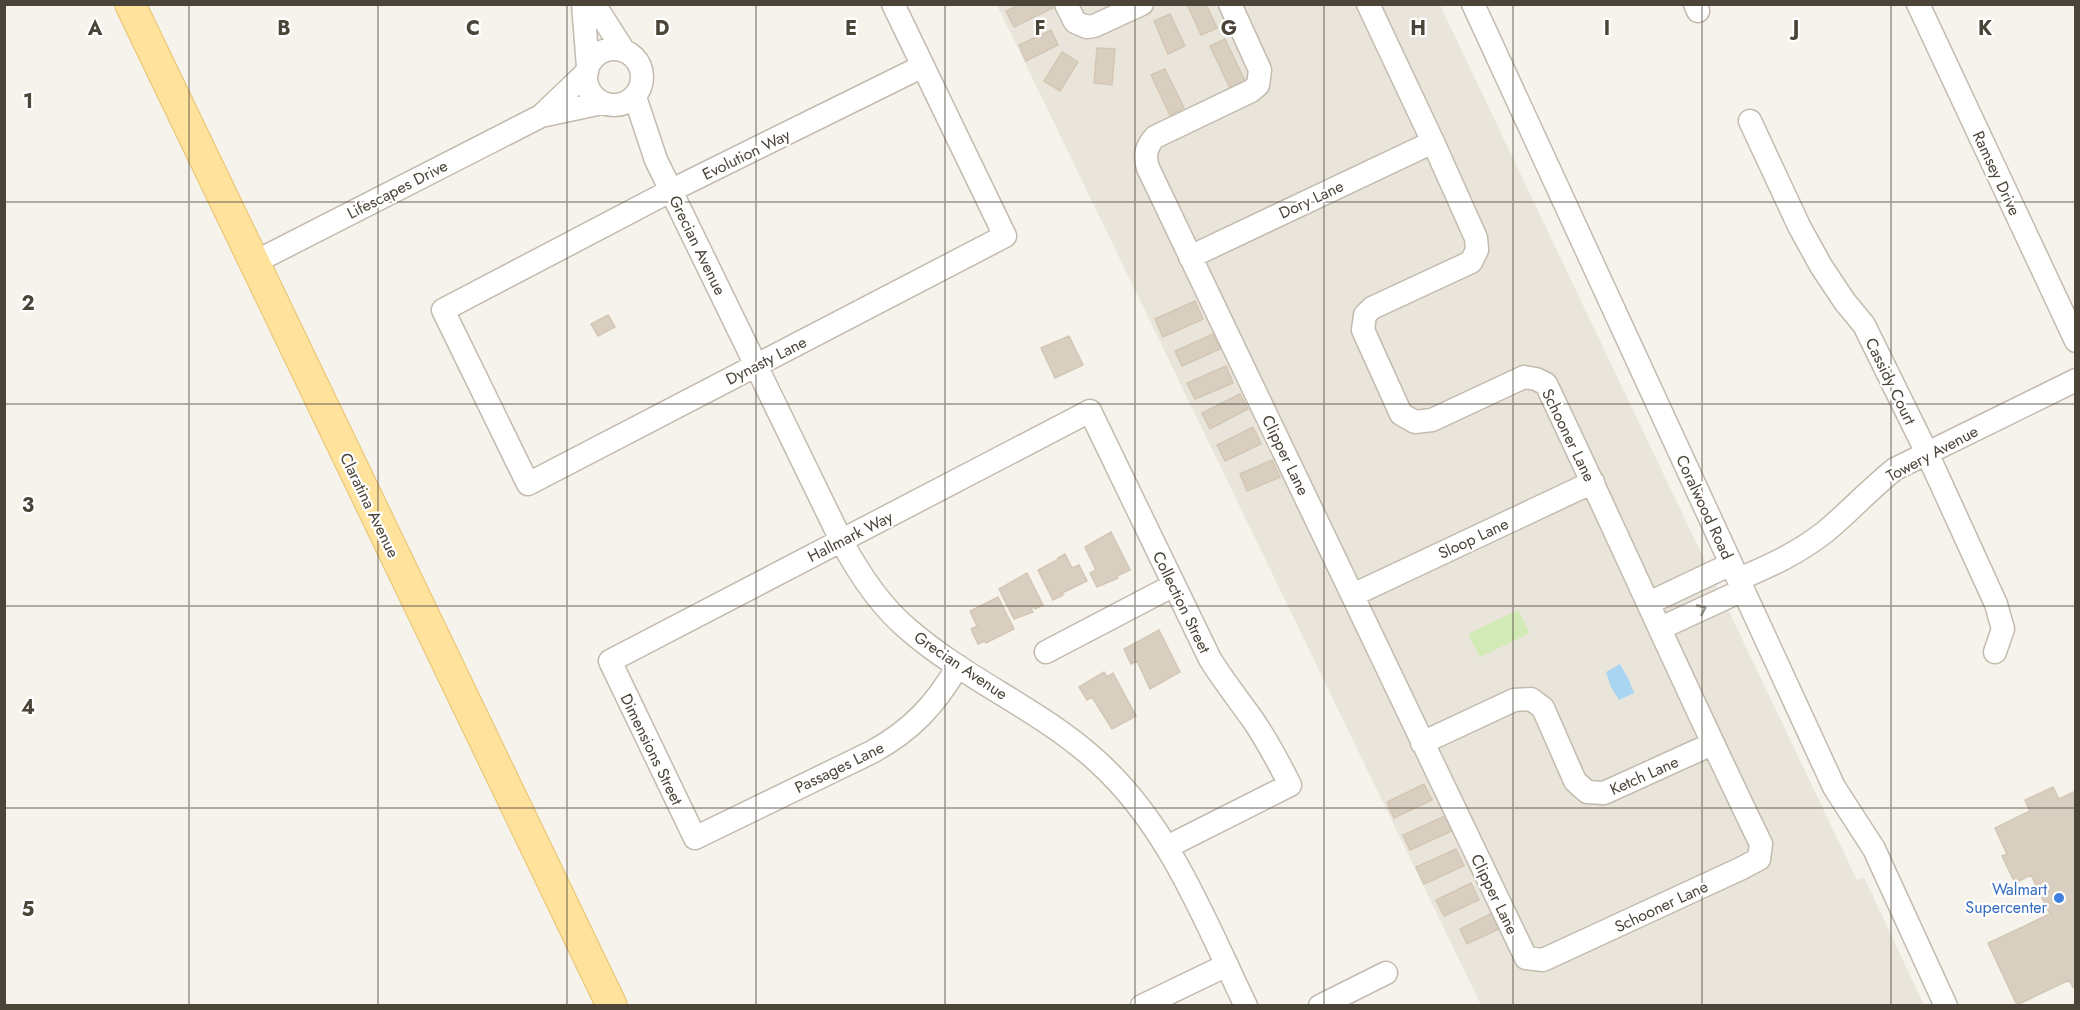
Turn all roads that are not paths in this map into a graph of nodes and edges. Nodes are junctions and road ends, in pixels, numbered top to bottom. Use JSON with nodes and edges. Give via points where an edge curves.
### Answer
{"nodes":[{"id":1,"x":130,"y":4,"type":"edge"},
{"id":2,"x":583,"y":4,"type":"edge"},
{"id":3,"x":594,"y":4,"type":"edge"},
{"id":4,"x":893,"y":4,"type":"edge"},
{"id":5,"x":1066,"y":4,"type":"edge"},
{"id":6,"x":1142,"y":4,"type":"edge"},
{"id":7,"x":1230,"y":4,"type":"edge"},
{"id":8,"x":1368,"y":4,"type":"edge"},
{"id":9,"x":1473,"y":4,"type":"edge"},
{"id":10,"x":1918,"y":4,"type":"edge"},
{"id":11,"x":624,"y":51,"type":"junction"},
{"id":12,"x":923,"y":66,"type":"junction"},
{"id":13,"x":587,"y":70,"type":"junction"},
{"id":14,"x":617,"y":102,"type":"junction"},
{"id":15,"x":541,"y":116,"type":"junction"},
{"id":16,"x":1750,"y":121,"type":"dead end"},
{"id":17,"x":1433,"y":142,"type":"junction"},
{"id":18,"x":672,"y":190,"type":"junction"},
{"id":19,"x":1190,"y":257,"type":"junction"},
{"id":20,"x":253,"y":263,"type":"junction"},
{"id":21,"x":2076,"y":341,"type":"edge"},
{"id":22,"x":756,"y":365,"type":"junction"},
{"id":23,"x":2076,"y":380,"type":"edge"},
{"id":24,"x":1090,"y":411,"type":"joint"},
{"id":25,"x":1927,"y":453,"type":"junction"},
{"id":26,"x":1593,"y":482,"type":"junction"},
{"id":27,"x":528,"y":484,"type":"joint"},
{"id":28,"x":841,"y":540,"type":"junction"},
{"id":29,"x":1738,"y":578,"type":"junction"},
{"id":30,"x":1174,"y":585,"type":"junction"},
{"id":31,"x":1353,"y":595,"type":"junction"},
{"id":32,"x":1649,"y":603,"type":"junction"},
{"id":33,"x":1661,"y":628,"type":"junction"},
{"id":34,"x":1047,"y":652,"type":"dead end"},
{"id":35,"x":1995,"y":652,"type":"dead end"},
{"id":36,"x":610,"y":661,"type":"joint"},
{"id":37,"x":958,"y":666,"type":"junction"},
{"id":38,"x":1422,"y":743,"type":"junction"},
{"id":39,"x":1712,"y":744,"type":"junction"},
{"id":40,"x":695,"y":838,"type":"joint"},
{"id":41,"x":1167,"y":847,"type":"junction"},
{"id":42,"x":1526,"y":957,"type":"joint"},
{"id":43,"x":1227,"y":965,"type":"junction"},
{"id":44,"x":1386,"y":973,"type":"dead end"},
{"id":45,"x":612,"y":1005,"type":"edge"},
{"id":46,"x":1142,"y":1005,"type":"edge"},
{"id":47,"x":1246,"y":1005,"type":"edge"},
{"id":48,"x":1320,"y":1005,"type":"edge"},
{"id":49,"x":1946,"y":1005,"type":"edge"}],
"edges":[{"from":1,"to":20,"type":"main road","name":"Claratina Avenue"},
{"from":2,"to":13,"type":"street"},
{"from":3,"to":11,"type":"street"},
{"from":4,"to":12,"type":"street"},
{"from":5,"to":6,"type":"street","via":[[1075,22],[1087,27]]},
{"from":7,"to":19,"type":"street","name":"Clipper Lane","via":[[1260,70],[1258,85],[1251,92],[1155,137],[1145,156]]},
{"from":8,"to":17,"type":"street","name":"Schooner Lane"},
{"from":9,"to":29,"type":"street","name":"Coralwood Road"},
{"from":10,"to":21,"type":"street","name":"Ramsey Drive"},
{"from":11,"to":13,"type":"street","via":[[602,52],[593,58]]},
{"from":11,"to":14,"type":"street","via":[[640,66],[642,76],[640,87]]},
{"from":12,"to":18,"type":"street","name":"Evolution Way"},
{"from":12,"to":22,"type":"street","name":"Dynasty Lane","via":[[1005,236]]},
{"from":13,"to":14,"type":"street","via":[[588,89],[595,98]]},
{"from":13,"to":15,"type":"street","name":"Lifescapes Drive"},
{"from":14,"to":15,"type":"street","name":"Lifescapes Drive"},
{"from":14,"to":18,"type":"street","name":"Grecian Avenue"},
{"from":15,"to":20,"type":"street","name":"Lifescapes Drive"},
{"from":16,"to":25,"type":"street","name":"Cassidy Court","via":[[1821,266],[1864,326]]},
{"from":17,"to":19,"type":"street","name":"Dory Lane"},
{"from":17,"to":26,"type":"street","name":"Schooner Lane","via":[[1476,238],[1477,250],[1471,262],[1372,308],[1365,315],[1363,330],[1401,414],[1415,422],[1432,420],[1524,377],[1536,379],[1546,384]]},
{"from":18,"to":22,"type":"street","name":"Grecian Avenue"},
{"from":18,"to":27,"type":"street","name":"Evolution Way","via":[[443,310]]},
{"from":19,"to":31,"type":"street","name":"Clipper Lane"},
{"from":20,"to":45,"type":"main road","name":"Claratina Avenue"},
{"from":22,"to":27,"type":"street","name":"Dynasty Lane"},
{"from":22,"to":28,"type":"street","name":"Grecian Avenue"},
{"from":23,"to":25,"type":"street","name":"Towery Avenue"},
{"from":24,"to":28,"type":"street","name":"Hallmark Way"},
{"from":24,"to":30,"type":"street","name":"Collection Street"},
{"from":25,"to":29,"type":"street","name":"Towery Avenue","via":[[1879,482],[1800,550]]},
{"from":25,"to":35,"type":"street","name":"Cassidy Court","via":[[1995,604],[2003,629]]},
{"from":26,"to":31,"type":"street","name":"Sloop Lane"},
{"from":26,"to":32,"type":"street","name":"Schooner Lane"},
{"from":28,"to":36,"type":"street","name":"Hallmark Way"},
{"from":28,"to":37,"type":"street","name":"Grecian Avenue","via":[[886,608],[932,649]]},
{"from":29,"to":32,"type":"street","name":"Towery Avenue"},
{"from":33,"to":29,"type":"street","name":"Towery Avenue","one_way":true},
{"from":29,"to":49,"type":"street","name":"Coralwood Road","via":[[1834,787],[1874,849]]},
{"from":30,"to":34,"type":"street"},
{"from":30,"to":41,"type":"street","name":"Collection Street","via":[[1210,659],[1257,727],[1290,785]]},
{"from":31,"to":38,"type":"street","name":"Clipper Lane"},
{"from":32,"to":33,"type":"street","name":"Schooner Lane"},
{"from":33,"to":39,"type":"street","name":"Schooner Lane"},
{"from":36,"to":40,"type":"street","name":"Dimensions Street"},
{"from":37,"to":40,"type":"street","name":"Passages Lane","via":[[934,703],[899,736]]},
{"from":37,"to":41,"type":"street","name":"Grecian Avenue","via":[[1073,740],[1125,790]]},
{"from":38,"to":39,"type":"street","name":"Ketch Lane","via":[[1514,700],[1531,699],[1543,708],[1575,781],[1587,792],[1604,794]]},
{"from":38,"to":42,"type":"street","name":"Clipper Lane"},
{"from":39,"to":42,"type":"street","name":"Schooner Lane","via":[[1761,844],[1759,859],[1543,960]]},
{"from":41,"to":43,"type":"street","name":"Grecian Avenue"},
{"from":43,"to":46,"type":"street"},
{"from":43,"to":47,"type":"street","name":"Grecian Avenue"},
{"from":44,"to":48,"type":"street"}]}
